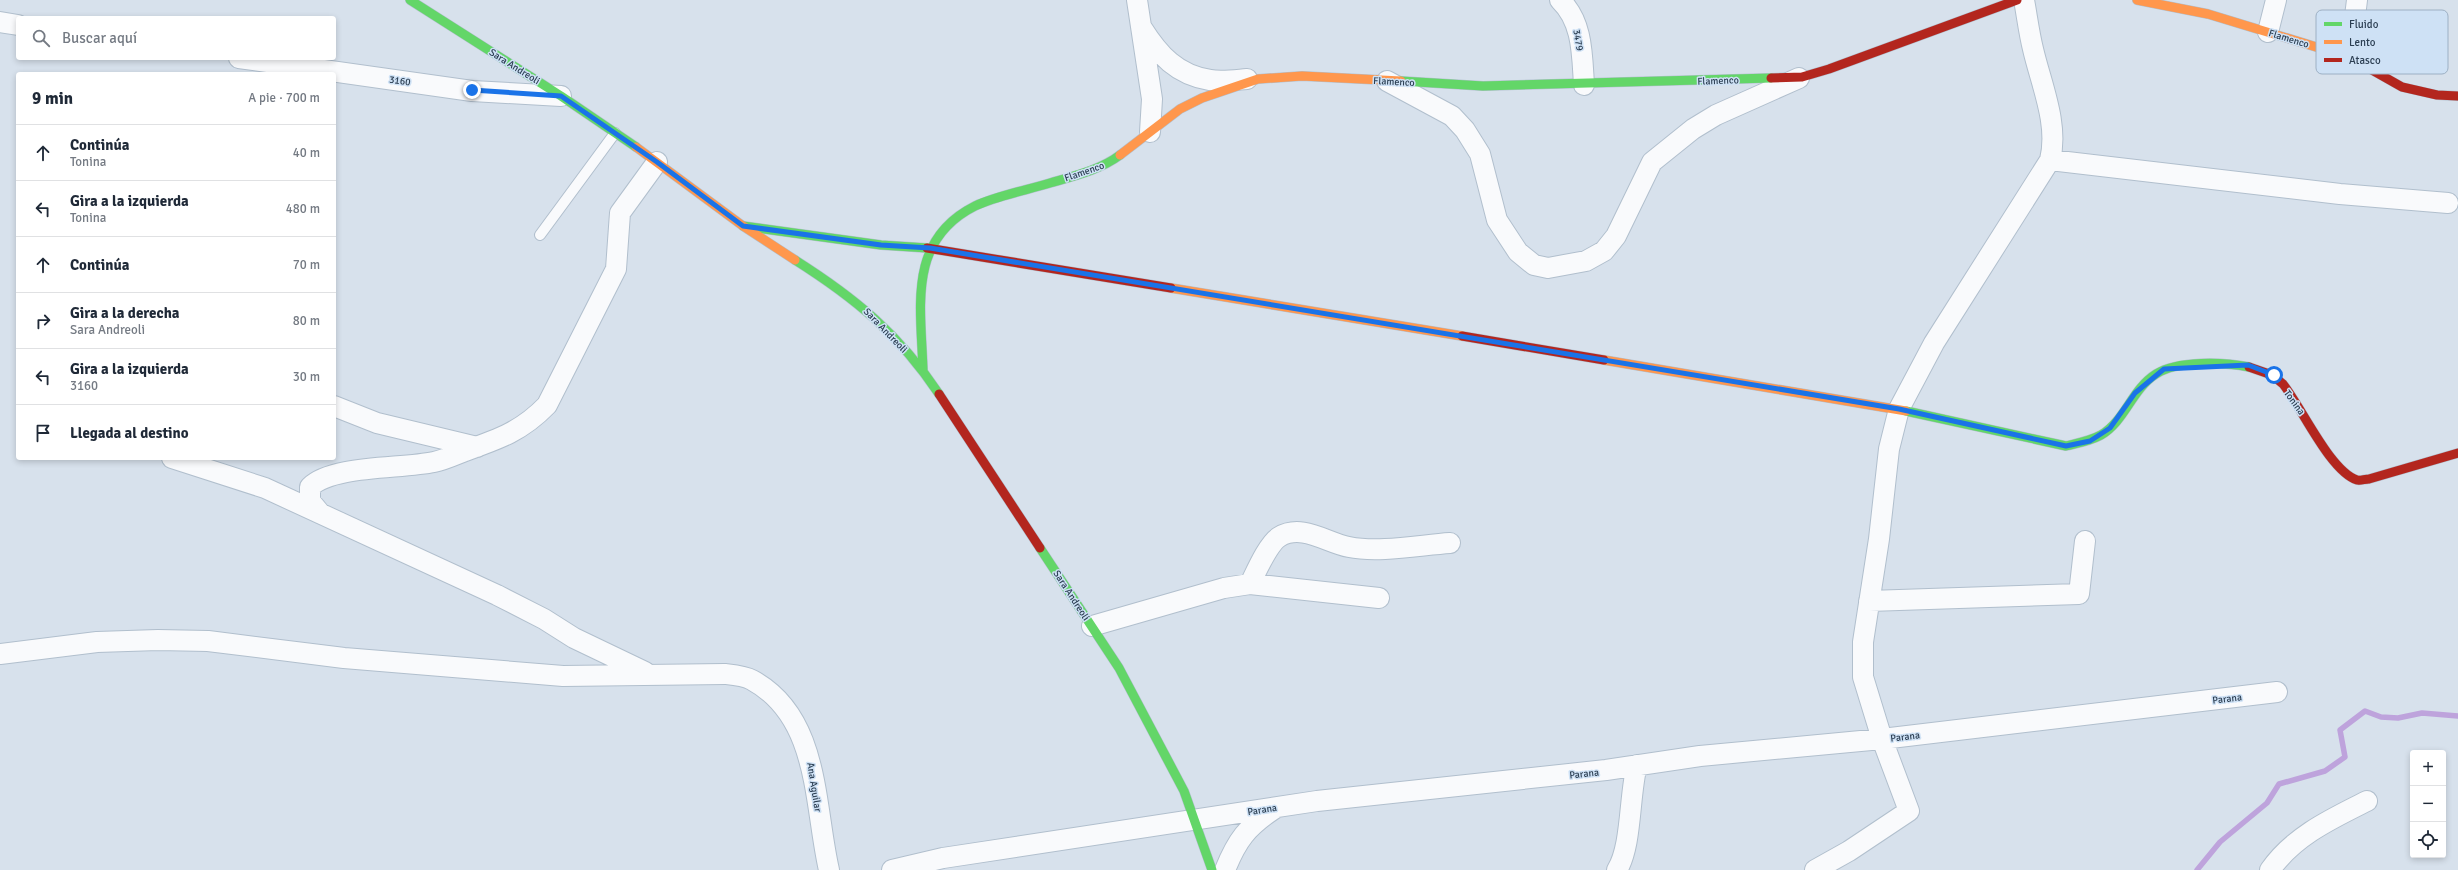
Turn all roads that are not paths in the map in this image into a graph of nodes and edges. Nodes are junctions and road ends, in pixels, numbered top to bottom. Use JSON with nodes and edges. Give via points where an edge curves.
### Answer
{"nodes":[{"id":1,"x":410,"y":0,"type":"edge"},
{"id":2,"x":1137,"y":0,"type":"edge"},
{"id":3,"x":1560,"y":0,"type":"edge"},
{"id":4,"x":2017,"y":0,"type":"edge"},
{"id":5,"x":2024,"y":0,"type":"edge"},
{"id":6,"x":2137,"y":0,"type":"edge"},
{"id":7,"x":2276,"y":0,"type":"edge"},
{"id":8,"x":2357,"y":0,"type":"edge"},
{"id":9,"x":2356,"y":10,"type":"edge"},
{"id":10,"x":0,"y":22,"type":"edge"},
{"id":11,"x":16,"y":25,"type":"edge"},
{"id":12,"x":1142,"y":28,"type":"junction"},
{"id":13,"x":2268,"y":32,"type":"junction"},
{"id":14,"x":2316,"y":47,"type":"edge"},
{"id":15,"x":254,"y":60,"type":"edge"},
{"id":16,"x":2379,"y":74,"type":"edge"},
{"id":17,"x":1802,"y":77,"type":"junction"},
{"id":18,"x":1258,"y":79,"type":"junction"},
{"id":19,"x":1385,"y":80,"type":"junction"},
{"id":20,"x":1584,"y":85,"type":"junction"},
{"id":21,"x":561,"y":96,"type":"junction"},
{"id":22,"x":2458,"y":96,"type":"edge"},
{"id":23,"x":1150,"y":132,"type":"junction"},
{"id":24,"x":616,"y":133,"type":"junction"},
{"id":25,"x":2050,"y":160,"type":"junction"},
{"id":26,"x":657,"y":162,"type":"junction"},
{"id":27,"x":2448,"y":203,"type":"dead end"},
{"id":28,"x":743,"y":226,"type":"junction"},
{"id":29,"x":540,"y":235,"type":"dead end"},
{"id":30,"x":930,"y":248,"type":"junction"},
{"id":31,"x":923,"y":370,"type":"junction"},
{"id":32,"x":336,"y":407,"type":"edge"},
{"id":33,"x":1899,"y":409,"type":"junction"},
{"id":34,"x":477,"y":447,"type":"junction"},
{"id":35,"x":2458,"y":453,"type":"edge"},
{"id":36,"x":178,"y":460,"type":"edge"},
{"id":37,"x":316,"y":481,"type":"junction"},
{"id":38,"x":265,"y":488,"type":"junction"},
{"id":39,"x":320,"y":513,"type":"junction"},
{"id":40,"x":2085,"y":542,"type":"dead end"},
{"id":41,"x":1450,"y":543,"type":"dead end"},
{"id":42,"x":1250,"y":584,"type":"junction"},
{"id":43,"x":1379,"y":598,"type":"dead end"},
{"id":44,"x":1869,"y":601,"type":"junction"},
{"id":45,"x":1092,"y":626,"type":"junction"},
{"id":46,"x":0,"y":654,"type":"edge"},
{"id":47,"x":651,"y":675,"type":"junction"},
{"id":48,"x":2277,"y":692,"type":"dead end"},
{"id":49,"x":1882,"y":739,"type":"junction"},
{"id":50,"x":1637,"y":766,"type":"junction"},
{"id":51,"x":2367,"y":800,"type":"dead end"},
{"id":52,"x":1279,"y":806,"type":"junction"},
{"id":53,"x":1196,"y":819,"type":"junction"},
{"id":54,"x":829,"y":870,"type":"edge"},
{"id":55,"x":892,"y":870,"type":"edge"},
{"id":56,"x":1212,"y":870,"type":"edge"},
{"id":57,"x":1226,"y":870,"type":"edge"},
{"id":58,"x":1618,"y":870,"type":"edge"},
{"id":59,"x":1815,"y":870,"type":"edge"},
{"id":60,"x":2270,"y":870,"type":"edge"}],
"edges":[{"from":1,"to":21,"type":"street","name":"Sara Andreoli"},
{"from":2,"to":12,"type":"street"},
{"from":3,"to":20,"type":"street","name":"3479","via":[[1567,6],[1576,23],[1580,38]]},
{"from":4,"to":17,"type":"street","name":"Flamenco","via":[[1970,15],[1845,65]]},
{"from":5,"to":25,"type":"street","via":[[2050,116],[2054,144]]},
{"from":6,"to":13,"type":"street","name":"Flamenco","via":[[2208,14]]},
{"from":7,"to":13,"type":"street"},
{"from":8,"to":9,"type":"street"},
{"from":10,"to":11,"type":"street"},
{"from":12,"to":18,"type":"street","via":[[1157,51],[1180,70],[1211,80]]},
{"from":12,"to":23,"type":"street","via":[[1152,98]]},
{"from":13,"to":14,"type":"street","name":"Flamenco"},
{"from":15,"to":21,"type":"street","name":"3160","via":[[472,90]]},
{"from":16,"to":22,"type":"street","name":"Flamenco","via":[[2402,87],[2437,95]]},
{"from":17,"to":19,"type":"street","via":[[1716,115],[1693,128],[1652,162],[1616,236],[1604,251],[1586,261],[1548,268],[1534,265],[1518,252],[1498,220],[1480,154],[1465,130],[1452,116]]},
{"from":17,"to":20,"type":"street","name":"Flamenco"},
{"from":18,"to":19,"type":"street","name":"Flamenco","via":[[1302,76]]},
{"from":18,"to":23,"type":"street","name":"Flamenco","via":[[1202,98],[1180,109]]},
{"from":19,"to":20,"type":"street","name":"Flamenco","via":[[1483,86]]},
{"from":21,"to":24,"type":"street","name":"Sara Andreoli"},
{"from":23,"to":30,"type":"street","name":"Flamenco","via":[[1112,161],[1092,170],[975,206],[944,226]]},
{"from":24,"to":26,"type":"street","name":"Sara Andreoli"},
{"from":24,"to":29,"type":"lane"},
{"from":25,"to":27,"type":"street","via":[[2340,194]]},
{"from":25,"to":33,"type":"street","via":[[1934,343]]},
{"from":26,"to":28,"type":"street","name":"Sara Andreoli"},
{"from":26,"to":34,"type":"street","via":[[620,213],[616,269],[547,405],[531,422],[507,436]]},
{"from":28,"to":30,"type":"street","name":"Tonina","via":[[881,245]]},
{"from":28,"to":31,"type":"street","name":"Sara Andreoli","via":[[861,305]]},
{"from":30,"to":31,"type":"street","name":"Flamenco","via":[[921,296]]},
{"from":30,"to":33,"type":"street","name":"Tonina"},
{"from":31,"to":45,"type":"street","name":"Sara Andreoli"},
{"from":32,"to":34,"type":"street","via":[[377,423]]},
{"from":33,"to":35,"type":"street","name":"Tonina","via":[[2066,446],[2090,441],[2110,428],[2135,393],[2164,369],[2248,365],[2274,375],[2291,394],[2338,467],[2357,480],[2369,479]]},
{"from":33,"to":44,"type":"street","via":[[1889,449]]},
{"from":34,"to":37,"type":"street","via":[[434,462],[333,474]]},
{"from":36,"to":38,"type":"street"},
{"from":37,"to":38,"type":"street"},
{"from":37,"to":39,"type":"street","via":[[310,487],[310,501]]},
{"from":38,"to":39,"type":"street"},
{"from":39,"to":47,"type":"street","via":[[497,595],[574,638]]},
{"from":40,"to":44,"type":"street","via":[[2079,594]]},
{"from":41,"to":42,"type":"street","via":[[1379,548],[1349,547],[1294,532],[1278,537]]},
{"from":42,"to":43,"type":"street"},
{"from":42,"to":45,"type":"street","via":[[1224,588]]},
{"from":44,"to":49,"type":"street","via":[[1863,642],[1863,677]]},
{"from":45,"to":53,"type":"street","name":"Sara Andreoli","via":[[1119,668],[1184,791]]},
{"from":46,"to":47,"type":"street","name":"Ana Aguilar","via":[[97,642],[208,641],[344,658],[563,676]]},
{"from":47,"to":54,"type":"street","name":"Ana Aguilar","via":[[725,674],[751,679],[769,691],[792,718],[810,757]]},
{"from":48,"to":49,"type":"street","name":"Parana"},
{"from":49,"to":50,"type":"street","name":"Parana","via":[[1700,756]]},
{"from":49,"to":59,"type":"street","via":[[1909,811]]},
{"from":50,"to":52,"type":"street","name":"Parana"},
{"from":50,"to":58,"type":"street","via":[[1632,781],[1624,853]]},
{"from":51,"to":60,"type":"street","via":[[2314,827],[2278,858]]},
{"from":52,"to":53,"type":"street","name":"Parana"},
{"from":52,"to":57,"type":"street","via":[[1253,823],[1235,845]]},
{"from":53,"to":55,"type":"street","name":"Parana","via":[[944,858]]},
{"from":53,"to":56,"type":"street","name":"Sara Andreoli"}]}
